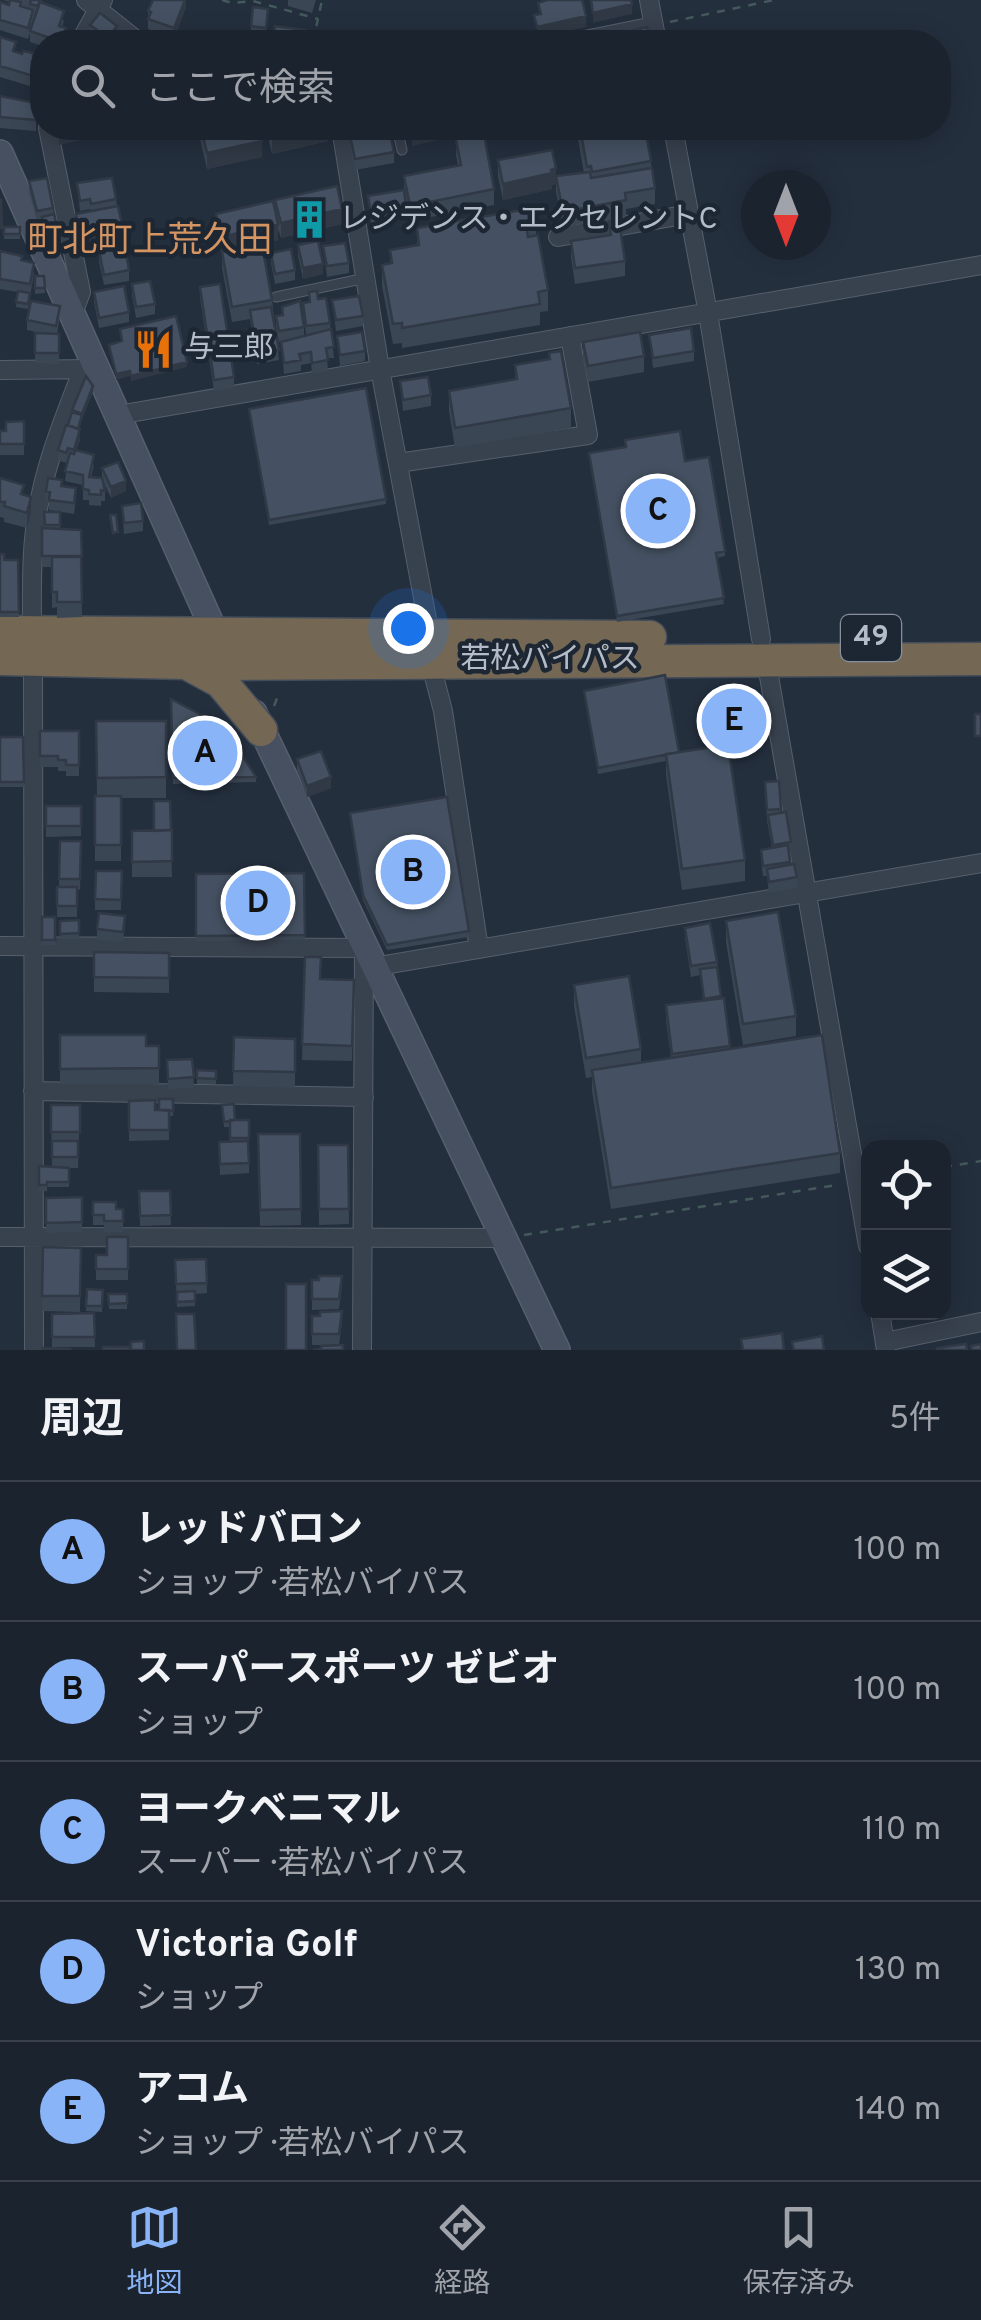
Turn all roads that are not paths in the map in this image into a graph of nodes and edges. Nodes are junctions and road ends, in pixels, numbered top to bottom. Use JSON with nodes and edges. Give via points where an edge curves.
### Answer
{"nodes":[{"id":1,"x":648,"y":0,"type":"edge"},
{"id":2,"x":96,"y":3,"type":"edge"},
{"id":3,"x":85,"y":30,"type":"edge"},
{"id":4,"x":126,"y":30,"type":"edge"},
{"id":5,"x":655,"y":30,"type":"edge"},
{"id":6,"x":50,"y":140,"type":"edge"},
{"id":7,"x":343,"y":140,"type":"edge"},
{"id":8,"x":400,"y":140,"type":"edge"},
{"id":9,"x":675,"y":140,"type":"edge"},
{"id":10,"x":402,"y":150,"type":"dead end"},
{"id":11,"x":0,"y":153,"type":"edge"},
{"id":12,"x":690,"y":214,"type":"junction"},
{"id":13,"x":558,"y":237,"type":"dead end"},
{"id":14,"x":981,"y":265,"type":"edge"},
{"id":15,"x":366,"y":278,"type":"junction"},
{"id":16,"x":276,"y":296,"type":"edge"},
{"id":17,"x":708,"y":313,"type":"junction"},
{"id":18,"x":72,"y":316,"type":"junction"},
{"id":19,"x":570,"y":336,"type":"junction"},
{"id":20,"x":90,"y":369,"type":"junction"},
{"id":21,"x":380,"y":369,"type":"junction"},
{"id":22,"x":0,"y":370,"type":"edge"},
{"id":23,"x":118,"y":414,"type":"junction"},
{"id":24,"x":398,"y":464,"type":"junction"},
{"id":25,"x":981,"y":638,"type":"edge"},
{"id":26,"x":22,"y":641,"type":"edge"},
{"id":27,"x":430,"y":648,"type":"junction"},
{"id":28,"x":764,"y":649,"type":"junction"},
{"id":29,"x":223,"y":650,"type":"junction"},
{"id":30,"x":0,"y":659,"type":"edge"},
{"id":31,"x":981,"y":659,"type":"edge"},
{"id":32,"x":182,"y":663,"type":"junction"},
{"id":33,"x":293,"y":674,"type":"junction"},
{"id":34,"x":268,"y":722,"type":"junction"},
{"id":35,"x":981,"y":863,"type":"edge"},
{"id":36,"x":809,"y":893,"type":"junction"},
{"id":37,"x":0,"y":946,"type":"edge"},
{"id":38,"x":35,"y":946,"type":"junction"},
{"id":39,"x":479,"y":950,"type":"junction"},
{"id":40,"x":368,"y":958,"type":"junction"},
{"id":41,"x":32,"y":1091,"type":"junction"},
{"id":42,"x":364,"y":1097,"type":"junction"},
{"id":43,"x":866,"y":1230,"type":"edge"},
{"id":44,"x":35,"y":1236,"type":"junction"},
{"id":45,"x":0,"y":1237,"type":"edge"},
{"id":46,"x":361,"y":1238,"type":"junction"},
{"id":47,"x":503,"y":1238,"type":"junction"},
{"id":48,"x":881,"y":1320,"type":"edge"},
{"id":49,"x":981,"y":1322,"type":"edge"},
{"id":50,"x":885,"y":1346,"type":"edge"},
{"id":51,"x":34,"y":1350,"type":"edge"},
{"id":52,"x":362,"y":1350,"type":"edge"},
{"id":53,"x":558,"y":1350,"type":"edge"}],
"edges":[{"from":1,"to":5,"type":"street"},
{"from":2,"to":3,"type":"street"},
{"from":2,"to":4,"type":"street"},
{"from":6,"to":18,"type":"street","via":[[81,292]]},
{"from":7,"to":15,"type":"street"},
{"from":8,"to":10,"type":"lane"},
{"from":9,"to":12,"type":"street"},
{"from":11,"to":18,"type":"street"},
{"from":12,"to":13,"type":"street"},
{"from":12,"to":17,"type":"street"},
{"from":14,"to":17,"type":"street"},
{"from":15,"to":16,"type":"lane"},
{"from":15,"to":21,"type":"street"},
{"from":17,"to":19,"type":"street"},
{"from":17,"to":28,"type":"street"},
{"from":18,"to":20,"type":"street"},
{"from":19,"to":21,"type":"street"},
{"from":19,"to":24,"type":"street","via":[[588,435]]},
{"from":20,"to":22,"type":"street"},
{"from":20,"to":23,"type":"street"},
{"from":20,"to":26,"type":"street","via":[[59,428],[44,480]]},
{"from":21,"to":23,"type":"street"},
{"from":21,"to":24,"type":"street"},
{"from":23,"to":29,"type":"street"},
{"from":24,"to":27,"type":"street"},
{"from":25,"to":28,"type":"highway","name":"若松バイパス","number":"49"},
{"from":26,"to":29,"type":"highway","name":"若松バイパス","number":"49"},
{"from":26,"to":30,"type":"highway","name":"若松バイパス","number":"49"},
{"from":26,"to":32,"type":"highway","name":"若松バイパス","number":"49"},
{"from":26,"to":38,"type":"street"},
{"from":27,"to":28,"type":"highway","name":"若松バイパス","number":"49"},
{"from":27,"to":29,"type":"highway","name":"若松バイパス","number":"49"},
{"from":27,"to":33,"type":"highway","name":"若松バイパス","number":"49"},
{"from":27,"to":39,"type":"street"},
{"from":28,"to":31,"type":"highway","name":"若松バイパス","number":"49"},
{"from":28,"to":36,"type":"street"},
{"from":29,"to":32,"type":"highway","name":"若松バイパス","number":"49"},
{"from":29,"to":33,"type":"highway","name":"若松バイパス","number":"49"},
{"from":29,"to":34,"type":"street"},
{"from":32,"to":34,"type":"highway","via":[[221,682]]},
{"from":33,"to":34,"type":"highway","via":[[282,669],[266,684]]},
{"from":34,"to":40,"type":"street"},
{"from":35,"to":36,"type":"street"},
{"from":36,"to":39,"type":"street"},
{"from":36,"to":43,"type":"street"},
{"from":37,"to":38,"type":"street"},
{"from":38,"to":40,"type":"street"},
{"from":38,"to":41,"type":"street"},
{"from":39,"to":40,"type":"street"},
{"from":40,"to":42,"type":"street"},
{"from":40,"to":47,"type":"street"},
{"from":41,"to":42,"type":"street"},
{"from":41,"to":44,"type":"street"},
{"from":42,"to":46,"type":"street"},
{"from":44,"to":45,"type":"street"},
{"from":44,"to":46,"type":"street"},
{"from":44,"to":51,"type":"street"},
{"from":46,"to":47,"type":"street"},
{"from":46,"to":52,"type":"street"},
{"from":47,"to":53,"type":"street"},
{"from":48,"to":50,"type":"street"},
{"from":49,"to":50,"type":"street"}]}
